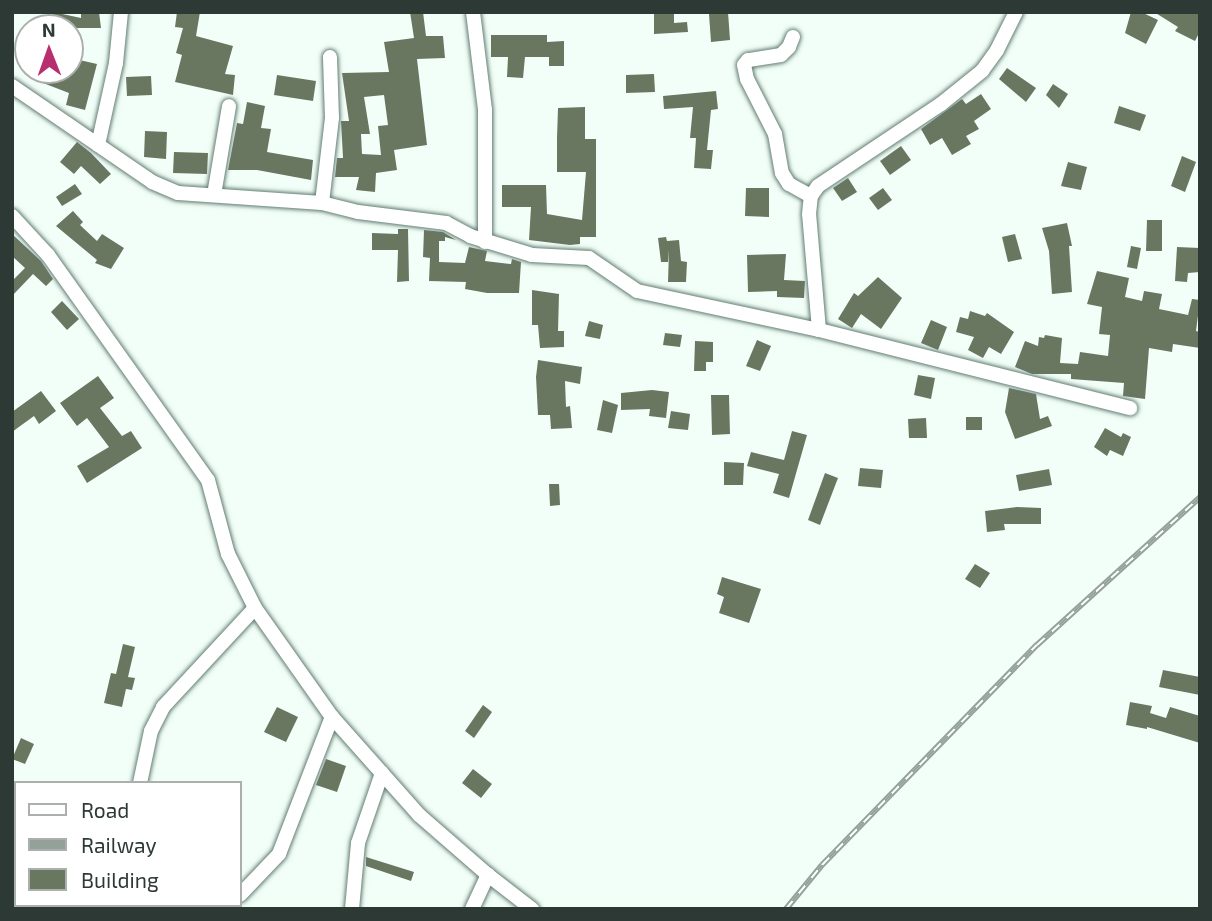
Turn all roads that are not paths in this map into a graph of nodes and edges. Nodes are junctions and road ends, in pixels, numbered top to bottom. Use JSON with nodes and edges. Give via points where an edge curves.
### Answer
{"nodes":[{"id":1,"x":121,"y":12,"type":"edge"},
{"id":2,"x":473,"y":12,"type":"edge"},
{"id":3,"x":1016,"y":12,"type":"edge"},
{"id":4,"x":793,"y":37,"type":"dead end"},
{"id":5,"x":330,"y":57,"type":"dead end"},
{"id":6,"x":12,"y":86,"type":"edge"},
{"id":7,"x":229,"y":106,"type":"dead end"},
{"id":8,"x":98,"y":145,"type":"junction"},
{"id":9,"x":214,"y":195,"type":"junction"},
{"id":10,"x":811,"y":196,"type":"junction"},
{"id":11,"x":322,"y":203,"type":"junction"},
{"id":12,"x":12,"y":216,"type":"edge"},
{"id":13,"x":485,"y":242,"type":"junction"},
{"id":14,"x":819,"y":330,"type":"junction"},
{"id":15,"x":1130,"y":408,"type":"dead end"},
{"id":16,"x":255,"y":608,"type":"junction"},
{"id":17,"x":332,"y":717,"type":"junction"},
{"id":18,"x":382,"y":773,"type":"junction"},
{"id":19,"x":140,"y":781,"type":"edge"},
{"id":20,"x":488,"y":875,"type":"junction"},
{"id":21,"x":242,"y":893,"type":"edge"},
{"id":22,"x":352,"y":909,"type":"edge"},
{"id":23,"x":472,"y":909,"type":"edge"},
{"id":24,"x":532,"y":909,"type":"edge"}],
"edges":[{"from":1,"to":8,"type":"street","via":[[116,63]]},
{"from":2,"to":13,"type":"street","via":[[485,110]]},
{"from":3,"to":10,"type":"street","via":[[982,71],[818,186]]},
{"from":4,"to":10,"type":"street","via":[[781,55],[748,60],[744,65],[775,134],[782,173],[789,184]]},
{"from":5,"to":11,"type":"street","via":[[332,118]]},
{"from":6,"to":8,"type":"street"},
{"from":7,"to":9,"type":"street"},
{"from":8,"to":9,"type":"street","via":[[152,182],[178,193]]},
{"from":9,"to":11,"type":"street"},
{"from":10,"to":14,"type":"street"},
{"from":11,"to":13,"type":"street","via":[[380,216],[446,223]]},
{"from":12,"to":16,"type":"street","via":[[48,255],[208,480],[228,554]]},
{"from":13,"to":14,"type":"street","via":[[532,255],[589,258],[637,291]]},
{"from":14,"to":15,"type":"street"},
{"from":16,"to":17,"type":"street"},
{"from":16,"to":19,"type":"street","via":[[163,707],[151,731]]},
{"from":17,"to":18,"type":"street"},
{"from":17,"to":21,"type":"street","via":[[279,854]]},
{"from":18,"to":20,"type":"street","via":[[419,815]]},
{"from":18,"to":22,"type":"street","via":[[358,842]]},
{"from":20,"to":23,"type":"street"},
{"from":20,"to":24,"type":"street"}]}
